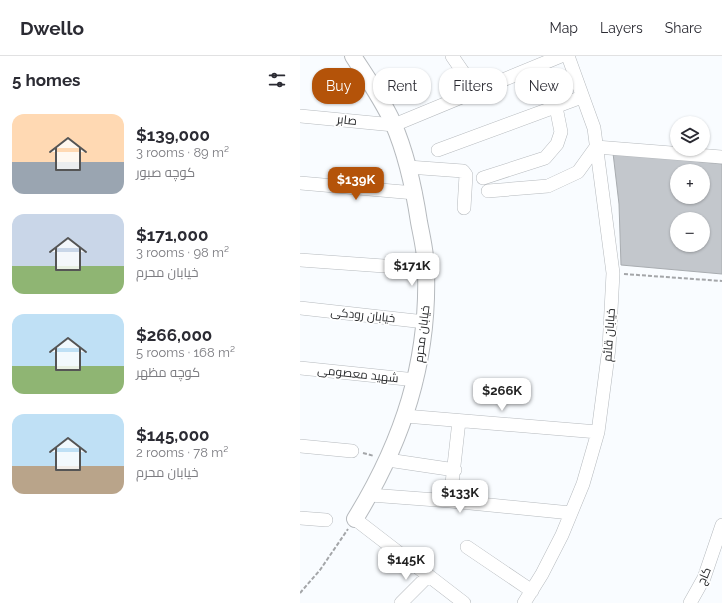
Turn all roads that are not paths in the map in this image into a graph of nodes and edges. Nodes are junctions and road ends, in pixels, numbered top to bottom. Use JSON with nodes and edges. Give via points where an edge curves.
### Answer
{"nodes":[{"id":1,"x":353,"y":56,"type":"edge"},
{"id":2,"x":452,"y":56,"type":"edge"},
{"id":3,"x":561,"y":56,"type":"edge"},
{"id":4,"x":568,"y":56,"type":"edge"},
{"id":5,"x":460,"y":68,"type":"edge"},
{"id":6,"x":507,"y":78,"type":"edge"},
{"id":7,"x":582,"y":97,"type":"junction"},
{"id":8,"x":445,"y":104,"type":"edge"},
{"id":9,"x":556,"y":107,"type":"junction"},
{"id":10,"x":300,"y":116,"type":"edge"},
{"id":11,"x":394,"y":125,"type":"junction"},
{"id":12,"x":596,"y":147,"type":"junction"},
{"id":13,"x":438,"y":150,"type":"dead end"},
{"id":14,"x":722,"y":157,"type":"edge"},
{"id":15,"x":408,"y":167,"type":"junction"},
{"id":16,"x":483,"y":178,"type":"dead end"},
{"id":17,"x":300,"y":183,"type":"edge"},
{"id":18,"x":488,"y":192,"type":"dead end"},
{"id":19,"x":415,"y":193,"type":"junction"},
{"id":20,"x":464,"y":208,"type":"dead end"},
{"id":21,"x":300,"y":260,"type":"edge"},
{"id":22,"x":426,"y":269,"type":"junction"},
{"id":23,"x":300,"y":308,"type":"edge"},
{"id":24,"x":425,"y":322,"type":"junction"},
{"id":25,"x":300,"y":368,"type":"edge"},
{"id":26,"x":416,"y":380,"type":"junction"},
{"id":27,"x":405,"y":416,"type":"junction"},
{"id":28,"x":458,"y":421,"type":"junction"},
{"id":29,"x":598,"y":432,"type":"junction"},
{"id":30,"x":300,"y":446,"type":"edge"},
{"id":31,"x":352,"y":451,"type":"road end"},
{"id":32,"x":388,"y":460,"type":"junction"},
{"id":33,"x":455,"y":470,"type":"junction"},
{"id":34,"x":370,"y":495,"type":"junction"},
{"id":35,"x":450,"y":501,"type":"junction"},
{"id":36,"x":571,"y":513,"type":"junction"},
{"id":37,"x":300,"y":518,"type":"edge"},
{"id":38,"x":355,"y":518,"type":"joint"},
{"id":39,"x":326,"y":520,"type":"dead end"},
{"id":40,"x":722,"y":525,"type":"edge"},
{"id":41,"x":467,"y":547,"type":"dead end"},
{"id":42,"x":428,"y":576,"type":"junction"},
{"id":43,"x":532,"y":591,"type":"junction"},
{"id":44,"x":401,"y":603,"type":"edge"},
{"id":45,"x":464,"y":603,"type":"edge"},
{"id":46,"x":524,"y":603,"type":"edge"},
{"id":47,"x":690,"y":603,"type":"edge"}],
"edges":[{"from":1,"to":11,"type":"street","name":"خیابان محرم","via":[[383,102]]},
{"from":2,"to":5,"type":"street"},
{"from":3,"to":6,"type":"street"},
{"from":4,"to":7,"type":"street","name":"خیابان قائم"},
{"from":7,"to":9,"type":"street"},
{"from":7,"to":12,"type":"street","name":"خیابان قائم","via":[[594,128]]},
{"from":8,"to":11,"type":"street"},
{"from":9,"to":13,"type":"street"},
{"from":9,"to":16,"type":"street","via":[[561,132],[558,144],[545,158]]},
{"from":10,"to":11,"type":"street","name":"صابر"},
{"from":11,"to":15,"type":"street","name":"خیابان محرم"},
{"from":12,"to":14,"type":"street"},
{"from":12,"to":18,"type":"street","via":[[578,172],[548,186]]},
{"from":12,"to":29,"type":"street","name":"خیابان قائم","via":[[613,273],[609,348]]},
{"from":15,"to":19,"type":"street","name":"خیابان محرم"},
{"from":15,"to":20,"type":"street","via":[[463,171],[466,175]]},
{"from":17,"to":19,"type":"street"},
{"from":19,"to":22,"type":"street","name":"خیابان محرم"},
{"from":21,"to":22,"type":"street"},
{"from":22,"to":24,"type":"street","name":"خیابان محرم"},
{"from":23,"to":24,"type":"street","name":"خیابان رودکی"},
{"from":24,"to":26,"type":"street","name":"خیابان محرم"},
{"from":25,"to":26,"type":"street","name":"شهید معصومی"},
{"from":26,"to":27,"type":"street","name":"خیابان محرم"},
{"from":27,"to":28,"type":"street"},
{"from":27,"to":32,"type":"street","name":"خیابان محرم"},
{"from":28,"to":29,"type":"street"},
{"from":28,"to":33,"type":"street"},
{"from":29,"to":36,"type":"street","name":"خیابان قائم","via":[[583,484]]},
{"from":30,"to":31,"type":"street"},
{"from":32,"to":33,"type":"street"},
{"from":32,"to":34,"type":"street","name":"خیابان محرم"},
{"from":33,"to":35,"type":"street"},
{"from":34,"to":35,"type":"street"},
{"from":34,"to":38,"type":"street","name":"خیابان محرم"},
{"from":35,"to":36,"type":"street"},
{"from":36,"to":43,"type":"street","name":"خیابان قائم"},
{"from":37,"to":39,"type":"street"},
{"from":38,"to":42,"type":"street"},
{"from":40,"to":47,"type":"street","name":"کاج","via":[[704,578]]},
{"from":41,"to":43,"type":"street"},
{"from":42,"to":44,"type":"street"},
{"from":42,"to":45,"type":"street"},
{"from":43,"to":46,"type":"street","name":"خیابان قائم"}]}
